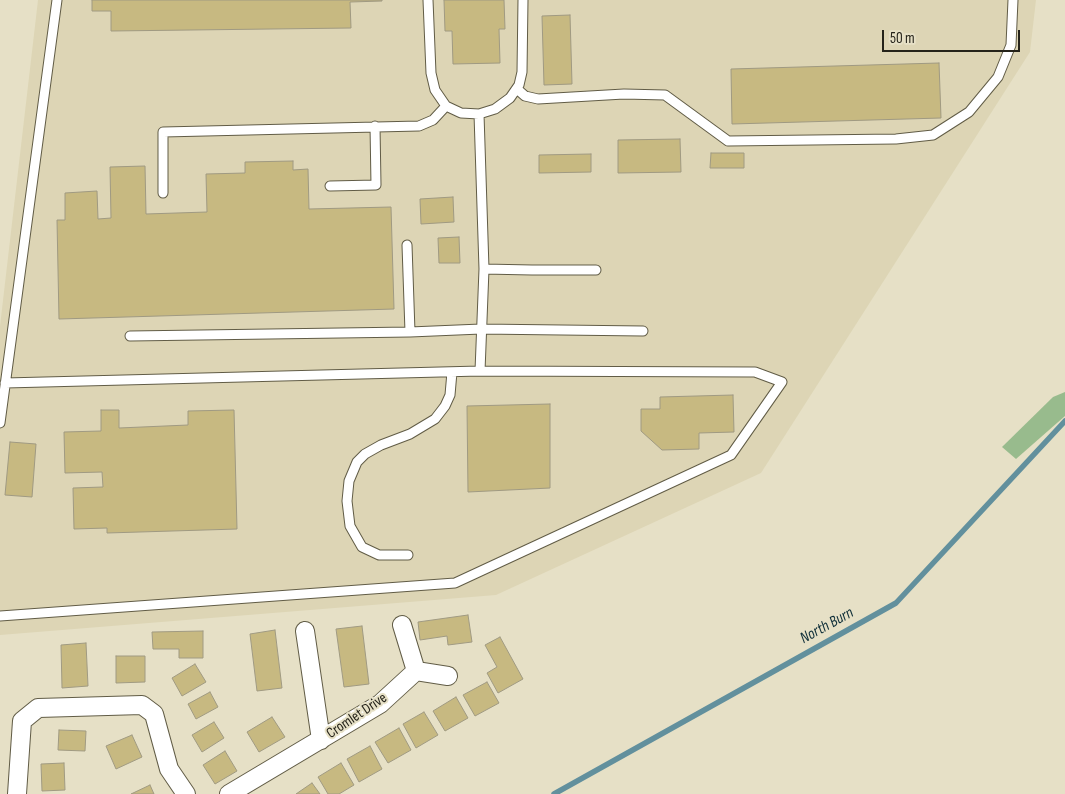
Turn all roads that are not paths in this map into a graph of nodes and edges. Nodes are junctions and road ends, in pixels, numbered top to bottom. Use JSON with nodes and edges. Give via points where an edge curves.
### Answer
{"nodes":[{"id":1,"x":57,"y":0,"type":"edge"},
{"id":2,"x":428,"y":0,"type":"edge"},
{"id":3,"x":523,"y":0,"type":"edge"},
{"id":4,"x":1013,"y":0,"type":"edge"},
{"id":5,"x":517,"y":89,"type":"junction"},
{"id":6,"x":446,"y":106,"type":"junction"},
{"id":7,"x":479,"y":114,"type":"junction"},
{"id":8,"x":375,"y":126,"type":"junction"},
{"id":9,"x":330,"y":186,"type":"dead end"},
{"id":10,"x":163,"y":193,"type":"dead end"},
{"id":11,"x":407,"y":245,"type":"dead end"},
{"id":12,"x":484,"y":269,"type":"junction"},
{"id":13,"x":596,"y":270,"type":"dead end"},
{"id":14,"x":481,"y":329,"type":"junction"},
{"id":15,"x":643,"y":330,"type":"dead end"},
{"id":16,"x":410,"y":332,"type":"junction"},
{"id":17,"x":130,"y":336,"type":"dead end"},
{"id":18,"x":480,"y":371,"type":"junction"},
{"id":19,"x":452,"y":372,"type":"junction"},
{"id":20,"x":5,"y":384,"type":"junction"},
{"id":21,"x":0,"y":423,"type":"edge"},
{"id":22,"x":408,"y":556,"type":"dead end"},
{"id":23,"x":0,"y":616,"type":"edge"},
{"id":24,"x":402,"y":625,"type":"dead end"},
{"id":25,"x":305,"y":631,"type":"dead end"},
{"id":26,"x":416,"y":671,"type":"junction"},
{"id":27,"x":448,"y":676,"type":"dead end"},
{"id":28,"x":321,"y":740,"type":"junction"},
{"id":29,"x":17,"y":794,"type":"edge"},
{"id":30,"x":186,"y":794,"type":"edge"},
{"id":31,"x":229,"y":794,"type":"edge"}],
"edges":[{"from":1,"to":20,"type":"lane"},
{"from":2,"to":6,"type":"lane","via":[[432,74],[435,90]]},
{"from":3,"to":5,"type":"lane","via":[[522,72]]},
{"from":4,"to":5,"type":"lane","via":[[1011,45],[998,78],[969,112],[933,135],[896,139],[728,141],[665,95],[538,99]]},
{"from":5,"to":7,"type":"lane","via":[[495,109]]},
{"from":6,"to":7,"type":"lane","via":[[461,113]]},
{"from":6,"to":8,"type":"lane","via":[[433,120],[419,126]]},
{"from":7,"to":12,"type":"lane"},
{"from":8,"to":9,"type":"lane","via":[[376,185]]},
{"from":8,"to":10,"type":"lane","via":[[163,132]]},
{"from":11,"to":16,"type":"lane"},
{"from":12,"to":13,"type":"lane"},
{"from":12,"to":14,"type":"lane"},
{"from":14,"to":15,"type":"lane"},
{"from":14,"to":16,"type":"lane"},
{"from":14,"to":18,"type":"lane"},
{"from":16,"to":17,"type":"lane"},
{"from":18,"to":19,"type":"lane"},
{"from":18,"to":23,"type":"lane","via":[[755,372],[782,382],[731,455],[455,583]]},
{"from":19,"to":20,"type":"lane"},
{"from":19,"to":22,"type":"lane","via":[[450,394],[435,419],[365,454],[357,462],[349,481],[350,526],[362,547],[378,555]]},
{"from":20,"to":21,"type":"lane"},
{"from":24,"to":26,"type":"street"},
{"from":25,"to":28,"type":"street","name":"Cromlet Drive"},
{"from":26,"to":27,"type":"street"},
{"from":26,"to":28,"type":"street","name":"Cromlet Drive","via":[[380,704]]},
{"from":28,"to":31,"type":"street","name":"Cromlet Drive"},
{"from":29,"to":30,"type":"street","via":[[22,721],[38,708],[142,705],[154,714],[169,769]]}]}
